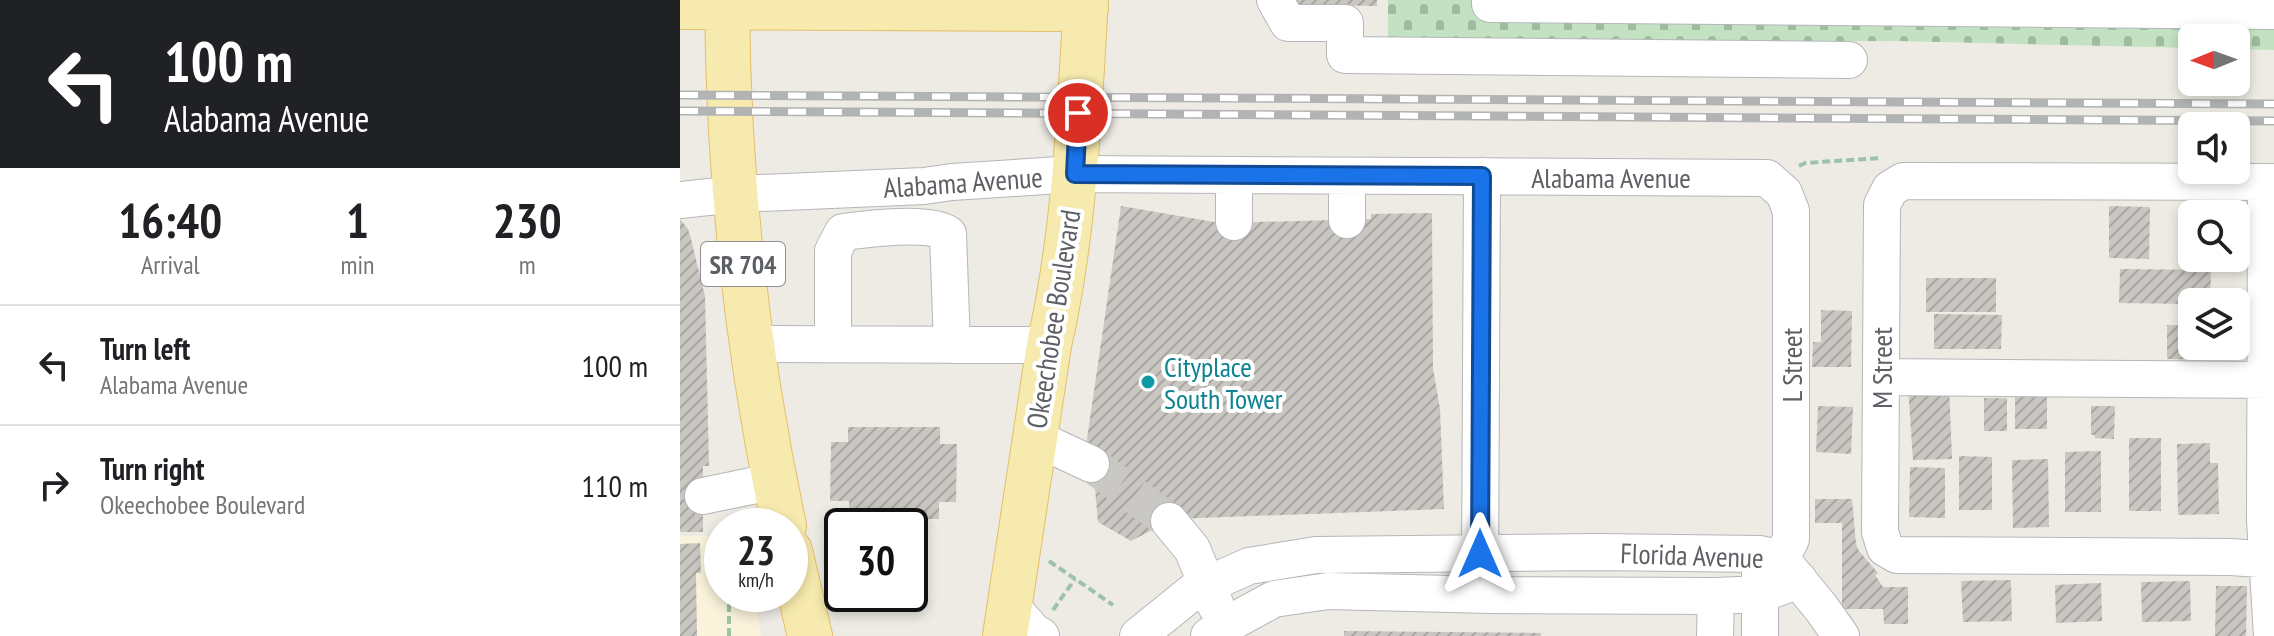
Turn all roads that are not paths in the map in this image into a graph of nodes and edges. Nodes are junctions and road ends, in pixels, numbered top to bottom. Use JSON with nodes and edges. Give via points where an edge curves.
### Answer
{"nodes":[{"id":1,"x":1275,"y":0,"type":"edge"},
{"id":2,"x":1490,"y":0,"type":"edge"},
{"id":3,"x":1621,"y":2,"type":"edge"},
{"id":4,"x":727,"y":3,"type":"edge"},
{"id":5,"x":1086,"y":5,"type":"edge"},
{"id":6,"x":680,"y":7,"type":"edge"},
{"id":7,"x":2274,"y":11,"type":"edge"},
{"id":8,"x":1849,"y":60,"type":"dead end"},
{"id":9,"x":1075,"y":174,"type":"junction"},
{"id":10,"x":1234,"y":175,"type":"junction"},
{"id":11,"x":1347,"y":176,"type":"junction"},
{"id":12,"x":1482,"y":176,"type":"junction"},
{"id":13,"x":1767,"y":178,"type":"joint"},
{"id":14,"x":2270,"y":182,"type":"edge"},
{"id":15,"x":736,"y":194,"type":"junction"},
{"id":16,"x":680,"y":200,"type":"edge"},
{"id":17,"x":1347,"y":220,"type":"dead end"},
{"id":18,"x":1234,"y":222,"type":"dead end"},
{"id":19,"x":751,"y":344,"type":"junction"},
{"id":20,"x":833,"y":344,"type":"junction"},
{"id":21,"x":952,"y":345,"type":"junction"},
{"id":22,"x":1049,"y":345,"type":"junction"},
{"id":23,"x":1881,"y":377,"type":"junction"},
{"id":24,"x":2269,"y":380,"type":"edge"},
{"id":25,"x":1035,"y":438,"type":"junction"},
{"id":26,"x":1091,"y":464,"type":"tunnel mouth"},
{"id":27,"x":775,"y":481,"type":"junction"},
{"id":28,"x":703,"y":496,"type":"dead end"},
{"id":29,"x":780,"y":508,"type":"edge"},
{"id":30,"x":1169,"y":521,"type":"tunnel mouth"},
{"id":31,"x":1480,"y":554,"type":"junction"},
{"id":32,"x":2272,"y":562,"type":"edge"},
{"id":33,"x":1780,"y":564,"type":"junction"},
{"id":34,"x":1206,"y":585,"type":"junction"},
{"id":35,"x":1761,"y":594,"type":"junction"},
{"id":36,"x":1480,"y":595,"type":"junction"},
{"id":37,"x":1716,"y":596,"type":"junction"},
{"id":38,"x":804,"y":612,"type":"edge"},
{"id":39,"x":1026,"y":624,"type":"edge"},
{"id":40,"x":1217,"y":631,"type":"edge"},
{"id":41,"x":810,"y":636,"type":"edge"},
{"id":42,"x":1138,"y":636,"type":"edge"},
{"id":43,"x":1715,"y":636,"type":"edge"},
{"id":44,"x":1760,"y":636,"type":"edge"},
{"id":45,"x":1841,"y":636,"type":"edge"},
{"id":46,"x":2272,"y":636,"type":"edge"}],
"edges":[{"from":1,"to":8,"type":"street","via":[[1288,23],[1345,23],[1345,55]]},
{"from":2,"to":3,"type":"street"},
{"from":3,"to":7,"type":"street"},
{"from":4,"to":5,"type":"main road"},
{"from":4,"to":6,"type":"main road"},
{"from":4,"to":15,"type":"main road","number":"SR 704"},
{"from":5,"to":9,"type":"main road","name":"Okeechobee Boulevard"},
{"from":9,"to":10,"type":"street","name":"Alabama Avenue"},
{"from":9,"to":15,"type":"street","name":"Alabama Avenue"},
{"from":9,"to":22,"type":"main road","name":"Okeechobee Boulevard"},
{"from":10,"to":11,"type":"street","name":"Alabama Avenue"},
{"from":10,"to":18,"type":"street"},
{"from":11,"to":12,"type":"street","name":"Alabama Avenue"},
{"from":11,"to":17,"type":"street"},
{"from":12,"to":13,"type":"street","name":"Alabama Avenue"},
{"from":12,"to":31,"type":"street"},
{"from":13,"to":33,"type":"street","name":"L Street","via":[[1784,193],[1791,211],[1791,539]]},
{"from":14,"to":23,"type":"street","name":"M Street","via":[[1903,181],[1887,174],[1882,205]]},
{"from":14,"to":24,"type":"street"},
{"from":15,"to":16,"type":"street","name":"Alabama Avenue"},
{"from":15,"to":19,"type":"main road","number":"SR 704"},
{"from":19,"to":20,"type":"street"},
{"from":19,"to":27,"type":"main road","number":"SR 704"},
{"from":20,"to":21,"type":"street"},
{"from":20,"to":21,"type":"street","via":[[833,251],[843,232],[939,228],[948,234]]},
{"from":21,"to":22,"type":"street"},
{"from":22,"to":25,"type":"main road","name":"Okeechobee Boulevard"},
{"from":23,"to":24,"type":"street"},
{"from":23,"to":32,"type":"street","name":"M Street","via":[[1880,532],[1885,548],[1897,555],[2231,557]]},
{"from":24,"to":32,"type":"street","via":[[2265,520]]},
{"from":25,"to":26,"type":"street"},
{"from":25,"to":39,"type":"main road","name":"Okeechobee Boulevard"},
{"from":27,"to":28,"type":"street"},
{"from":27,"to":29,"type":"main road","number":"SR 704"},
{"from":30,"to":34,"type":"street","via":[[1192,549]]},
{"from":31,"to":33,"type":"street","name":"Florida Avenue","via":[[1597,552]]},
{"from":31,"to":34,"type":"street","name":"Florida Avenue","via":[[1316,555],[1249,566]]},
{"from":31,"to":36,"type":"street"},
{"from":32,"to":46,"type":"street"},
{"from":33,"to":35,"type":"street","name":"Florida Avenue"},
{"from":33,"to":45,"type":"street"},
{"from":34,"to":40,"type":"street"},
{"from":34,"to":42,"type":"street","name":"Florida Avenue"},
{"from":35,"to":37,"type":"street","name":"Florida Avenue"},
{"from":35,"to":44,"type":"street"},
{"from":36,"to":37,"type":"street","name":"Florida Avenue"},
{"from":36,"to":40,"type":"street","name":"Florida Avenue","via":[[1328,591],[1274,599]]},
{"from":37,"to":43,"type":"street"},
{"from":38,"to":41,"type":"main road"}]}
